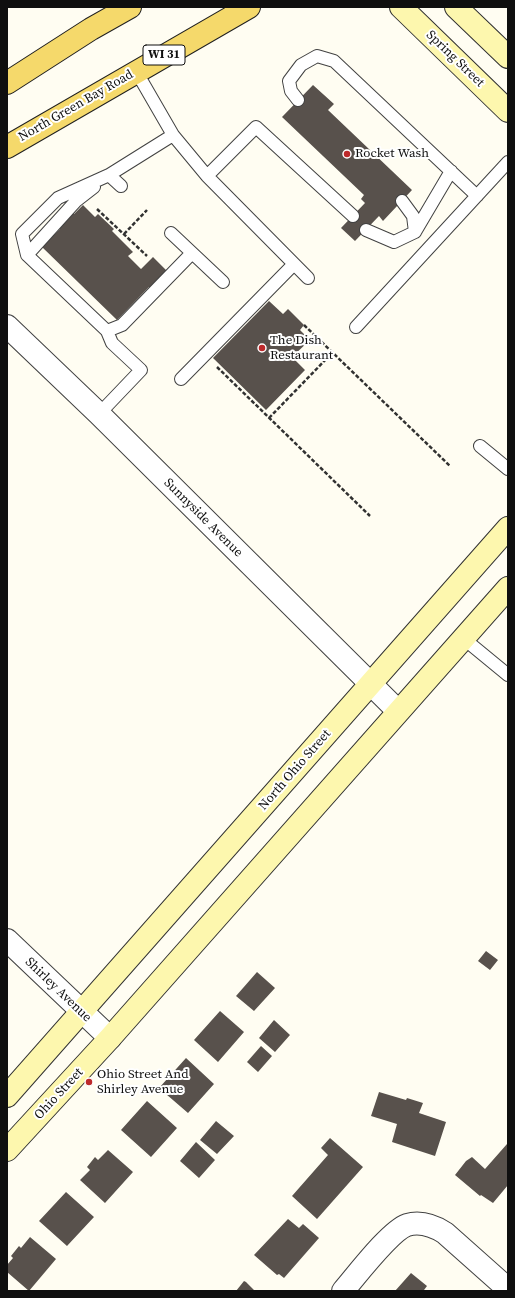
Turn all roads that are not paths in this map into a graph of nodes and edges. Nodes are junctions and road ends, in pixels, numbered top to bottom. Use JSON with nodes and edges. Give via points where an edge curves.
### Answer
{"nodes":[{"id":1,"x":130,"y":7,"type":"edge"},
{"id":2,"x":249,"y":7,"type":"edge"},
{"id":3,"x":401,"y":7,"type":"edge"},
{"id":4,"x":456,"y":7,"type":"edge"},
{"id":5,"x":508,"y":57,"type":"edge"},
{"id":6,"x":136,"y":71,"type":"junction"},
{"id":7,"x":7,"y":83,"type":"edge"},
{"id":8,"x":298,"y":100,"type":"dead end"},
{"id":9,"x":508,"y":111,"type":"edge"},
{"id":10,"x":173,"y":135,"type":"junction"},
{"id":11,"x":7,"y":147,"type":"edge"},
{"id":12,"x":508,"y":162,"type":"edge"},
{"id":13,"x":451,"y":171,"type":"junction"},
{"id":14,"x":109,"y":175,"type":"junction"},
{"id":15,"x":207,"y":176,"type":"junction"},
{"id":16,"x":121,"y":186,"type":"dead end"},
{"id":17,"x":477,"y":196,"type":"junction"},
{"id":18,"x":402,"y":201,"type":"dead end"},
{"id":19,"x":353,"y":216,"type":"dead end"},
{"id":20,"x":366,"y":230,"type":"dead end"},
{"id":21,"x":415,"y":232,"type":"junction"},
{"id":22,"x":171,"y":233,"type":"dead end"},
{"id":23,"x":192,"y":253,"type":"junction"},
{"id":24,"x":27,"y":255,"type":"junction"},
{"id":25,"x":294,"y":264,"type":"junction"},
{"id":26,"x":308,"y":278,"type":"dead end"},
{"id":27,"x":224,"y":282,"type":"dead end"},
{"id":28,"x":7,"y":326,"type":"edge"},
{"id":29,"x":356,"y":327,"type":"dead end"},
{"id":30,"x":107,"y":330,"type":"junction"},
{"id":31,"x":181,"y":379,"type":"dead end"},
{"id":32,"x":99,"y":414,"type":"junction"},
{"id":33,"x":480,"y":446,"type":"dead end"},
{"id":34,"x":508,"y":469,"type":"edge"},
{"id":35,"x":508,"y":528,"type":"edge"},
{"id":36,"x":508,"y":588,"type":"edge"},
{"id":37,"x":463,"y":638,"type":"junction"},
{"id":38,"x":508,"y":675,"type":"edge"},
{"id":39,"x":370,"y":685,"type":"junction"},
{"id":40,"x":398,"y":711,"type":"junction"},
{"id":41,"x":7,"y":940,"type":"edge"},
{"id":42,"x":82,"y":1012,"type":"junction"},
{"id":43,"x":110,"y":1038,"type":"junction"},
{"id":44,"x":7,"y":1096,"type":"edge"},
{"id":45,"x":7,"y":1150,"type":"edge"},
{"id":46,"x":508,"y":1289,"type":"edge"},
{"id":47,"x":343,"y":1291,"type":"edge"}],
"edges":[{"from":1,"to":7,"type":"main road"},
{"from":2,"to":6,"type":"main road","name":"North Green Bay Road","number":"WI 31"},
{"from":3,"to":9,"type":"street","name":"Spring Street"},
{"from":4,"to":5,"type":"street"},
{"from":6,"to":10,"type":"lane"},
{"from":6,"to":11,"type":"main road","name":"North Green Bay Road","number":"WI 31"},
{"from":8,"to":13,"type":"lane","via":[[291,91],[289,81],[301,65],[317,56],[334,61]]},
{"from":10,"to":14,"type":"lane"},
{"from":10,"to":15,"type":"lane"},
{"from":12,"to":17,"type":"lane"},
{"from":13,"to":17,"type":"lane"},
{"from":13,"to":21,"type":"lane"},
{"from":14,"to":16,"type":"lane"},
{"from":14,"to":24,"type":"lane","via":[[76,201]]},
{"from":14,"to":24,"type":"lane","via":[[58,198],[22,234]]},
{"from":15,"to":19,"type":"lane","via":[[256,127]]},
{"from":15,"to":25,"type":"lane"},
{"from":17,"to":29,"type":"lane"},
{"from":18,"to":21,"type":"lane","via":[[413,216]]},
{"from":20,"to":21,"type":"lane","via":[[394,242]]},
{"from":22,"to":23,"type":"lane"},
{"from":23,"to":27,"type":"lane"},
{"from":23,"to":30,"type":"lane","via":[[122,325]]},
{"from":24,"to":30,"type":"lane"},
{"from":25,"to":26,"type":"lane"},
{"from":25,"to":31,"type":"lane"},
{"from":28,"to":32,"type":"street","name":"Sunnyside Avenue"},
{"from":30,"to":32,"type":"lane","via":[[112,343],[141,370]]},
{"from":32,"to":39,"type":"street","name":"Sunnyside Avenue"},
{"from":33,"to":34,"type":"lane"},
{"from":35,"to":39,"type":"street","name":"North Ohio Street"},
{"from":36,"to":37,"type":"street"},
{"from":37,"to":38,"type":"lane"},
{"from":37,"to":40,"type":"street"},
{"from":39,"to":40,"type":"street","name":"Sunnyside Avenue"},
{"from":39,"to":42,"type":"street","name":"North Ohio Street"},
{"from":40,"to":43,"type":"street"},
{"from":41,"to":42,"type":"street","name":"Shirley Avenue"},
{"from":42,"to":43,"type":"street","name":"Shirley Avenue"},
{"from":42,"to":44,"type":"street"},
{"from":43,"to":45,"type":"street","name":"Ohio Street"},
{"from":46,"to":47,"type":"street","via":[[445,1233],[420,1224],[408,1225],[396,1232]]}]}
